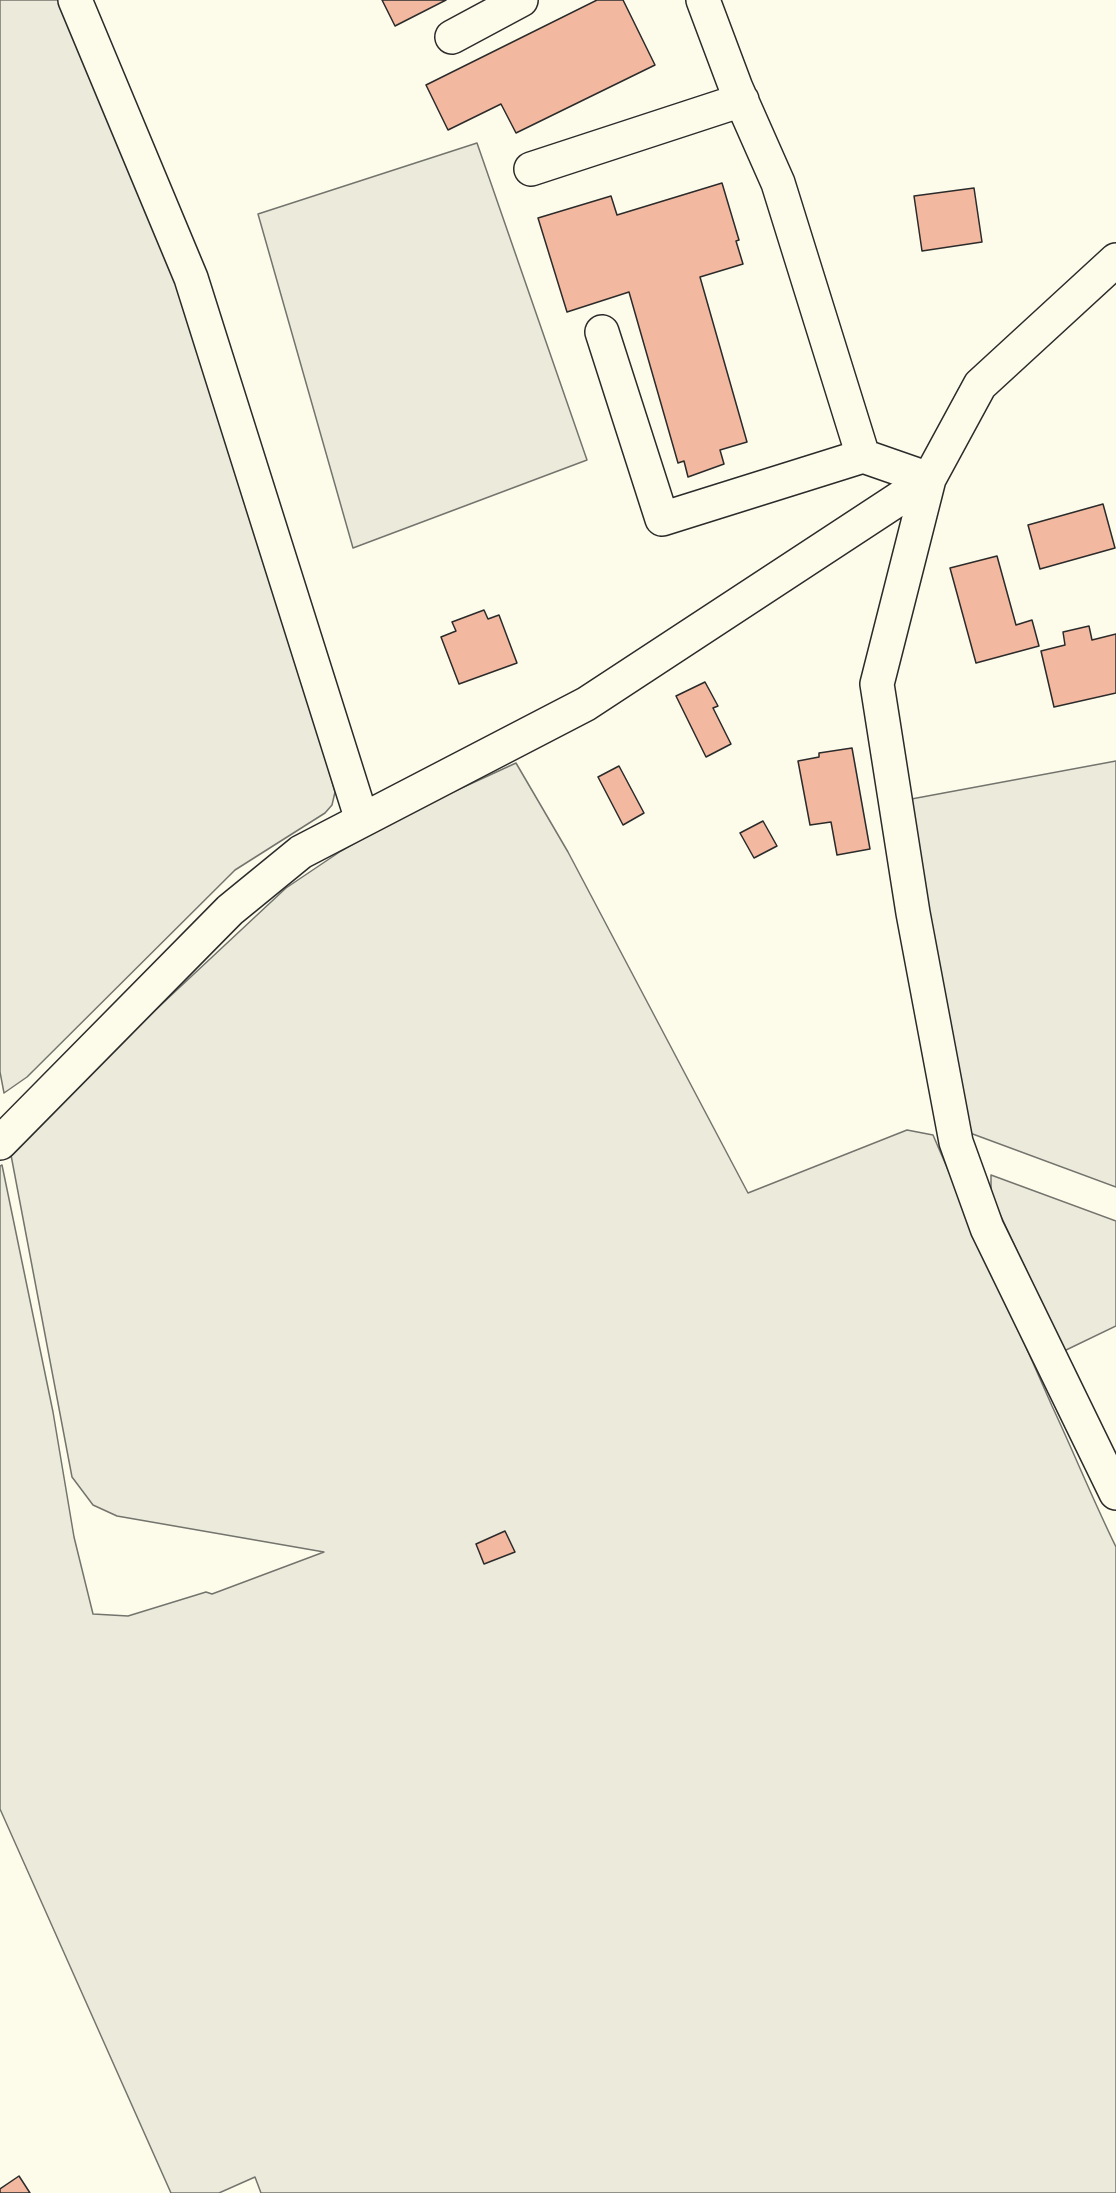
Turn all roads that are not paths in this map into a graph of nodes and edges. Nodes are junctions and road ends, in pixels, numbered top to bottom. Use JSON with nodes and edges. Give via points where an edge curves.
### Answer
{"nodes":[{"id":1,"x":75,"y":0,"type":"edge"},
{"id":2,"x":520,"y":0,"type":"edge"},
{"id":3,"x":703,"y":0,"type":"edge"},
{"id":4,"x":452,"y":37,"type":"dead end"},
{"id":5,"x":742,"y":100,"type":"junction"},
{"id":6,"x":531,"y":169,"type":"dead end"},
{"id":7,"x":1116,"y":260,"type":"edge"},
{"id":8,"x":602,"y":332,"type":"dead end"},
{"id":9,"x":863,"y":456,"type":"junction"},
{"id":10,"x":929,"y":479,"type":"junction"},
{"id":11,"x":362,"y":820,"type":"junction"},
{"id":12,"x":0,"y":1143,"type":"edge"},
{"id":13,"x":1116,"y":1492,"type":"edge"}],
"edges":[{"from":1,"to":11,"type":"street","via":[[191,278]]},
{"from":2,"to":4,"type":"street"},
{"from":3,"to":5,"type":"street"},
{"from":5,"to":6,"type":"street"},
{"from":5,"to":9,"type":"street","via":[[778,183]]},
{"from":7,"to":10,"type":"street","via":[[980,385]]},
{"from":8,"to":9,"type":"street","via":[[662,519]]},
{"from":9,"to":10,"type":"street"},
{"from":10,"to":11,"type":"street","via":[[586,704]]},
{"from":10,"to":13,"type":"street","via":[[877,684],[913,913],[956,1142],[987,1228]]},
{"from":11,"to":12,"type":"street","via":[[301,852],[230,910]]}]}
